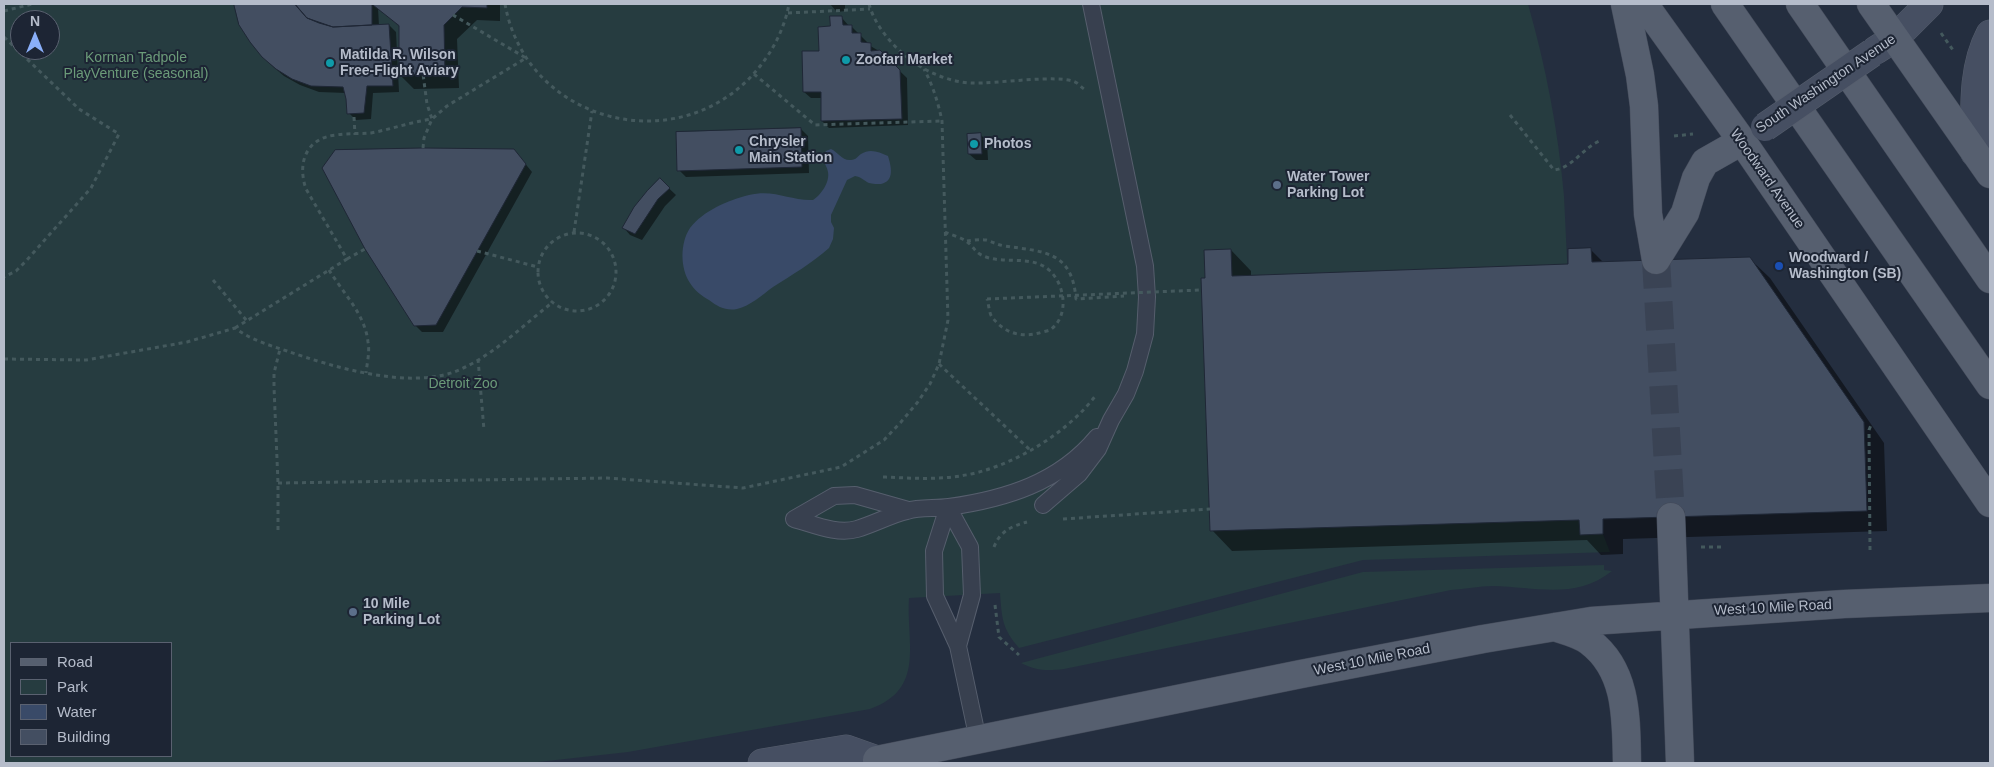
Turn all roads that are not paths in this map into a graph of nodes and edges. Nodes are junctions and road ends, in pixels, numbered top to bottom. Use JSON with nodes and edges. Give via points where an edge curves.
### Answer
{"nodes":[{"id":1,"x":1091,"y":4,"type":"edge"},
{"id":2,"x":1625,"y":4,"type":"edge"},
{"id":3,"x":1644,"y":4,"type":"edge"},
{"id":4,"x":1725,"y":4,"type":"edge"},
{"id":5,"x":1800,"y":4,"type":"edge"},
{"id":6,"x":1871,"y":4,"type":"edge"},
{"id":7,"x":1934,"y":16,"type":"edge"},
{"id":8,"x":1990,"y":34,"type":"edge"},
{"id":9,"x":1895,"y":38,"type":"junction"},
{"id":10,"x":1742,"y":141,"type":"junction"},
{"id":11,"x":1982,"y":163,"type":"edge"},
{"id":12,"x":1990,"y":279,"type":"edge"},
{"id":13,"x":1990,"y":385,"type":"edge"},
{"id":14,"x":1111,"y":420,"type":"junction"},
{"id":15,"x":1990,"y":503,"type":"edge"},
{"id":16,"x":1043,"y":504,"type":"dead end"},
{"id":17,"x":948,"y":507,"type":"junction"},
{"id":18,"x":908,"y":510,"type":"junction"},
{"id":19,"x":1671,"y":517,"type":"tunnel mouth"},
{"id":20,"x":1990,"y":598,"type":"edge"},
{"id":21,"x":1675,"y":614,"type":"junction"},
{"id":22,"x":1554,"y":627,"type":"junction"},
{"id":23,"x":958,"y":646,"type":"junction"},
{"id":24,"x":978,"y":740,"type":"junction"},
{"id":25,"x":762,"y":763,"type":"edge"},
{"id":26,"x":1627,"y":763,"type":"edge"},
{"id":27,"x":1680,"y":763,"type":"edge"}],
"edges":[{"from":1,"to":14,"type":"lane","via":[[1147,282],[1142,347],[1126,394]]},
{"from":2,"to":10,"type":"main road","via":[[1644,106],[1648,214],[1656,260],[1684,213],[1705,162]]},
{"from":3,"to":10,"type":"main road","name":"Woodward Avenue"},
{"from":4,"to":13,"type":"main road"},
{"from":5,"to":12,"type":"main road"},
{"from":6,"to":9,"type":"main road"},
{"from":7,"to":9,"type":"main road","name":"South Washington Avenue"},
{"from":8,"to":11,"type":"main road","via":[[1983,47],[1977,74]]},
{"from":9,"to":10,"type":"main road","name":"South Washington Avenue","bridge":true},
{"from":9,"to":11,"type":"main road"},
{"from":10,"to":15,"type":"main road","name":"Woodward Avenue"},
{"from":14,"to":16,"type":"lane","via":[[1098,449],[1079,474]]},
{"from":14,"to":17,"type":"lane","via":[[1092,444],[1075,458],[1025,490]]},
{"from":17,"to":18,"type":"lane"},
{"from":17,"to":23,"type":"lane","via":[[934,551],[935,596]]},
{"from":17,"to":23,"type":"lane","via":[[970,548],[972,595]]},
{"from":18,"to":18,"type":"lane","via":[[855,495],[834,496],[794,519],[835,530],[851,530]]},
{"from":19,"to":21,"type":"main road"},
{"from":20,"to":21,"type":"main road","name":"West 10 Mile Road"},
{"from":21,"to":22,"type":"main road","name":"West 10 Mile Road"},
{"from":21,"to":27,"type":"main road"},
{"from":22,"to":24,"type":"main road","name":"West 10 Mile Road"},
{"from":22,"to":26,"type":"main road","via":[[1589,641],[1609,664],[1620,686],[1626,709]]},
{"from":23,"to":24,"type":"lane"},
{"from":24,"to":25,"type":"main road","name":"West 10 Mile Road","via":[[877,760],[846,749]]}]}
